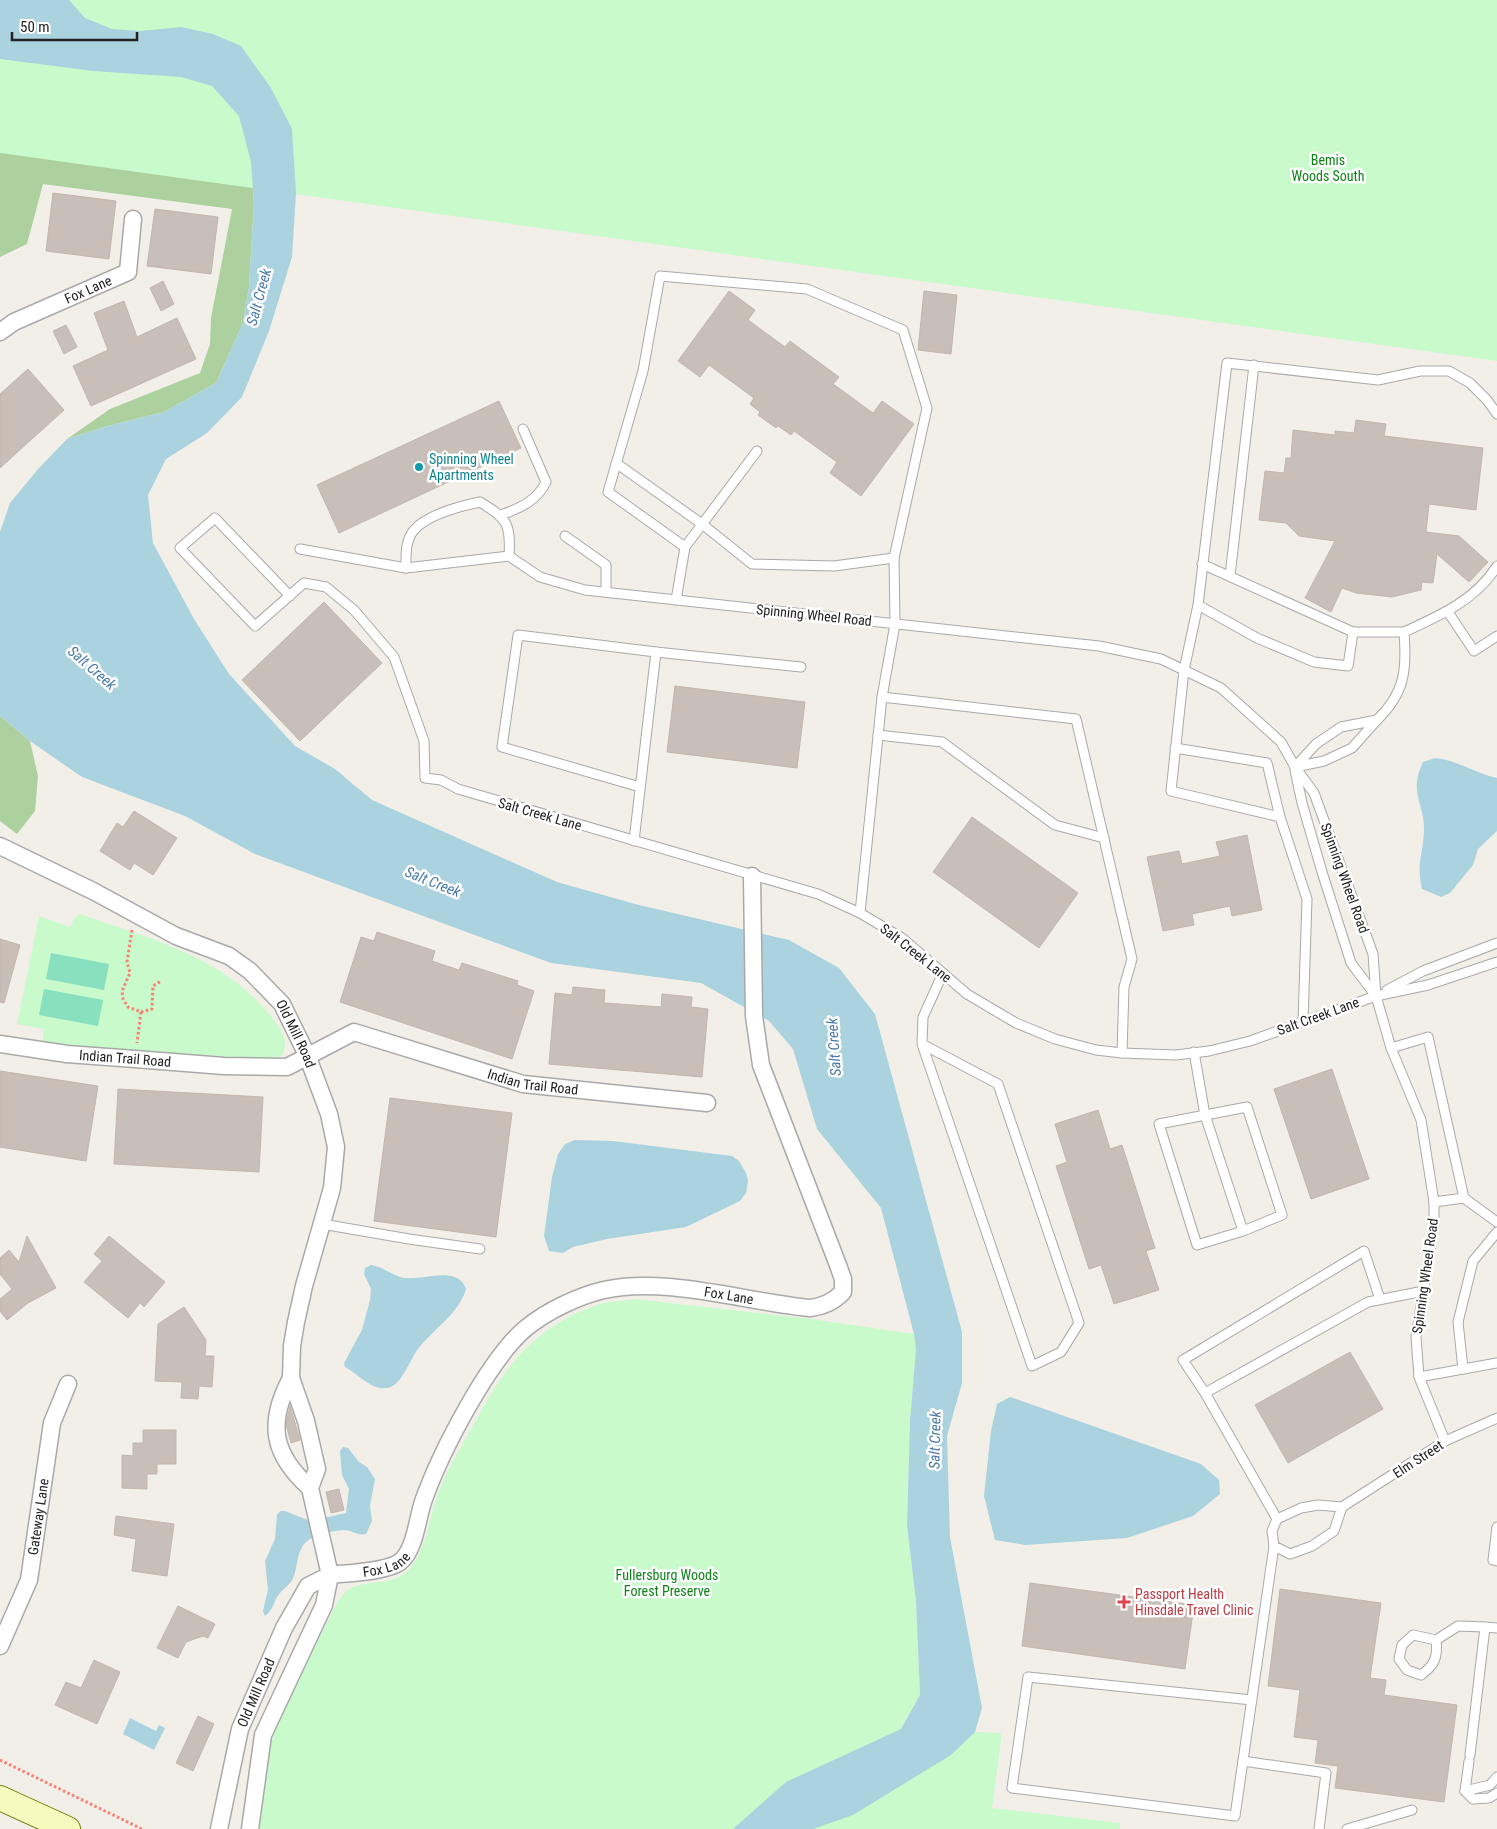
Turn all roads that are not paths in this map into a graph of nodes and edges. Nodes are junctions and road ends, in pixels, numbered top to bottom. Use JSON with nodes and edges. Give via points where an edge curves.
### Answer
{"nodes":[{"id":1,"x":133,"y":219,"type":"dead end"},
{"id":2,"x":0,"y":332,"type":"edge"},
{"id":3,"x":1254,"y":366,"type":"junction"},
{"id":4,"x":1497,"y":414,"type":"edge"},
{"id":5,"x":523,"y":429,"type":"dead end"},
{"id":6,"x":757,"y":451,"type":"dead end"},
{"id":7,"x":616,"y":463,"type":"junction"},
{"id":8,"x":501,"y":515,"type":"junction"},
{"id":9,"x":702,"y":524,"type":"junction"},
{"id":10,"x":565,"y":536,"type":"dead end"},
{"id":11,"x":685,"y":547,"type":"junction"},
{"id":12,"x":300,"y":549,"type":"dead end"},
{"id":13,"x":509,"y":556,"type":"junction"},
{"id":14,"x":894,"y":558,"type":"junction"},
{"id":15,"x":1202,"y":564,"type":"junction"},
{"id":16,"x":1497,"y":566,"type":"edge"},
{"id":17,"x":406,"y":568,"type":"junction"},
{"id":18,"x":1230,"y":576,"type":"junction"},
{"id":19,"x":606,"y":592,"type":"junction"},
{"id":20,"x":290,"y":596,"type":"junction"},
{"id":21,"x":676,"y":600,"type":"junction"},
{"id":22,"x":1198,"y":605,"type":"junction"},
{"id":23,"x":1448,"y":612,"type":"junction"},
{"id":24,"x":896,"y":624,"type":"junction"},
{"id":25,"x":1353,"y":632,"type":"junction"},
{"id":26,"x":1404,"y":632,"type":"junction"},
{"id":27,"x":1497,"y":636,"type":"edge"},
{"id":28,"x":656,"y":652,"type":"junction"},
{"id":29,"x":802,"y":668,"type":"dead end"},
{"id":30,"x":1184,"y":670,"type":"junction"},
{"id":31,"x":882,"y":697,"type":"junction"},
{"id":32,"x":1377,"y":720,"type":"junction"},
{"id":33,"x":878,"y":735,"type":"junction"},
{"id":34,"x":1176,"y":748,"type":"junction"},
{"id":35,"x":1295,"y":767,"type":"junction"},
{"id":36,"x":640,"y":787,"type":"junction"},
{"id":37,"x":1280,"y":817,"type":"junction"},
{"id":38,"x":1104,"y":838,"type":"junction"},
{"id":39,"x":634,"y":841,"type":"junction"},
{"id":40,"x":0,"y":846,"type":"edge"},
{"id":41,"x":752,"y":876,"type":"junction"},
{"id":42,"x":860,"y":913,"type":"junction"},
{"id":43,"x":1497,"y":943,"type":"edge"},
{"id":44,"x":1497,"y":962,"type":"edge"},
{"id":45,"x":943,"y":973,"type":"junction"},
{"id":46,"x":1376,"y":996,"type":"junction"},
{"id":47,"x":1303,"y":1022,"type":"junction"},
{"id":48,"x":0,"y":1044,"type":"edge"},
{"id":49,"x":922,"y":1044,"type":"junction"},
{"id":50,"x":1390,"y":1048,"type":"junction"},
{"id":51,"x":1194,"y":1052,"type":"junction"},
{"id":52,"x":1122,"y":1053,"type":"junction"},
{"id":53,"x":307,"y":1055,"type":"junction"},
{"id":54,"x":707,"y":1103,"type":"dead end"},
{"id":55,"x":1205,"y":1115,"type":"junction"},
{"id":56,"x":1464,"y":1198,"type":"junction"},
{"id":57,"x":1434,"y":1202,"type":"junction"},
{"id":58,"x":1497,"y":1222,"type":"edge"},
{"id":59,"x":322,"y":1224,"type":"junction"},
{"id":60,"x":1243,"y":1231,"type":"junction"},
{"id":61,"x":1497,"y":1232,"type":"edge"},
{"id":62,"x":480,"y":1249,"type":"dead end"},
{"id":63,"x":1424,"y":1291,"type":"junction"},
{"id":64,"x":1380,"y":1299,"type":"junction"},
{"id":65,"x":1497,"y":1363,"type":"edge"},
{"id":66,"x":1463,"y":1369,"type":"junction"},
{"id":67,"x":1419,"y":1377,"type":"junction"},
{"id":68,"x":291,"y":1378,"type":"junction"},
{"id":69,"x":68,"y":1384,"type":"dead end"},
{"id":70,"x":1205,"y":1394,"type":"junction"},
{"id":71,"x":1497,"y":1418,"type":"edge"},
{"id":72,"x":1445,"y":1441,"type":"junction"},
{"id":73,"x":310,"y":1488,"type":"junction"},
{"id":74,"x":1342,"y":1506,"type":"junction"},
{"id":75,"x":1277,"y":1518,"type":"junction"},
{"id":76,"x":1497,"y":1527,"type":"edge"},
{"id":77,"x":1274,"y":1546,"type":"junction"},
{"id":78,"x":1497,"y":1561,"type":"edge"},
{"id":79,"x":330,"y":1575,"type":"junction"},
{"id":80,"x":1485,"y":1627,"type":"junction"},
{"id":81,"x":1497,"y":1628,"type":"edge"},
{"id":82,"x":1436,"y":1640,"type":"junction"},
{"id":83,"x":0,"y":1646,"type":"edge"},
{"id":84,"x":1252,"y":1700,"type":"junction"},
{"id":85,"x":1243,"y":1761,"type":"junction"},
{"id":86,"x":1497,"y":1777,"type":"edge"},
{"id":87,"x":1464,"y":1792,"type":"junction"},
{"id":88,"x":1497,"y":1793,"type":"edge"},
{"id":89,"x":0,"y":1798,"type":"edge"},
{"id":90,"x":1412,"y":1810,"type":"dead end"},
{"id":91,"x":68,"y":1829,"type":"edge"},
{"id":92,"x":219,"y":1829,"type":"edge"},
{"id":93,"x":250,"y":1829,"type":"edge"},
{"id":94,"x":1319,"y":1829,"type":"edge"},
{"id":95,"x":1347,"y":1829,"type":"edge"}],
"edges":[{"from":1,"to":2,"type":"street","name":"Fox Lane","via":[[128,272],[14,322]]},
{"from":3,"to":4,"type":"lane","via":[[1378,380],[1420,370],[1448,371],[1470,383]]},
{"from":3,"to":15,"type":"lane","via":[[1227,363]]},
{"from":3,"to":18,"type":"lane"},
{"from":5,"to":8,"type":"lane","via":[[546,482],[540,494],[520,508]]},
{"from":6,"to":9,"type":"lane"},
{"from":7,"to":9,"type":"lane"},
{"from":7,"to":11,"type":"lane","via":[[608,492]]},
{"from":7,"to":14,"type":"lane","via":[[643,371],[660,276],[807,289],[902,330],[927,408]]},
{"from":8,"to":13,"type":"lane","via":[[510,536]]},
{"from":8,"to":17,"type":"lane","via":[[480,502],[459,506],[432,519],[414,530],[406,547]]},
{"from":9,"to":11,"type":"lane"},
{"from":9,"to":14,"type":"lane","via":[[752,564],[834,566]]},
{"from":10,"to":19,"type":"lane","via":[[606,565]]},
{"from":11,"to":21,"type":"lane"},
{"from":12,"to":17,"type":"lane"},
{"from":13,"to":17,"type":"lane"},
{"from":13,"to":19,"type":"lane","name":"Spinning Wheel Road","via":[[540,577],[585,590]]},
{"from":14,"to":24,"type":"lane"},
{"from":15,"to":18,"type":"lane"},
{"from":15,"to":22,"type":"lane"},
{"from":16,"to":23,"type":"lane","via":[[1487,582]]},
{"from":18,"to":25,"type":"lane"},
{"from":19,"to":21,"type":"lane","name":"Spinning Wheel Road"},
{"from":20,"to":20,"type":"lane","via":[[256,626],[180,548],[215,518]]},
{"from":20,"to":39,"type":"lane","name":"Salt Creek Lane","via":[[304,583],[326,586],[354,610],[394,657],[424,741],[425,778],[441,780],[458,789]]},
{"from":21,"to":24,"type":"lane","name":"Spinning Wheel Road"},
{"from":22,"to":25,"type":"lane","via":[[1257,638],[1314,662],[1348,666]]},
{"from":22,"to":30,"type":"lane"},
{"from":23,"to":26,"type":"lane"},
{"from":23,"to":27,"type":"lane","via":[[1474,651]]},
{"from":24,"to":30,"type":"lane","name":"Spinning Wheel Road","via":[[1099,646],[1161,659]]},
{"from":24,"to":31,"type":"lane"},
{"from":25,"to":26,"type":"lane"},
{"from":26,"to":32,"type":"lane","via":[[1406,657],[1402,684],[1392,705]]},
{"from":28,"to":29,"type":"lane"},
{"from":28,"to":36,"type":"lane"},
{"from":28,"to":36,"type":"lane","via":[[518,635],[502,747]]},
{"from":30,"to":34,"type":"lane"},
{"from":30,"to":35,"type":"lane","name":"Spinning Wheel Road","via":[[1227,694],[1281,742]]},
{"from":31,"to":33,"type":"lane"},
{"from":31,"to":38,"type":"lane","via":[[1076,719]]},
{"from":32,"to":35,"type":"lane","via":[[1352,748],[1324,761]]},
{"from":32,"to":35,"type":"lane","via":[[1341,727],[1316,744]]},
{"from":33,"to":38,"type":"lane","via":[[942,742],[1055,825]]},
{"from":33,"to":42,"type":"lane"},
{"from":34,"to":37,"type":"lane","via":[[1267,763]]},
{"from":34,"to":37,"type":"lane","via":[[1171,791]]},
{"from":35,"to":46,"type":"lane","name":"Spinning Wheel Road","via":[[1309,828],[1351,964]]},
{"from":35,"to":46,"type":"lane","name":"Spinning Wheel Road","via":[[1314,793],[1373,954]]},
{"from":36,"to":39,"type":"lane"},
{"from":37,"to":47,"type":"lane","via":[[1307,900]]},
{"from":38,"to":52,"type":"lane","via":[[1132,959],[1124,987]]},
{"from":39,"to":41,"type":"lane","name":"Salt Creek Lane"},
{"from":40,"to":53,"type":"street","name":"Old Mill Road","via":[[176,936],[229,956],[250,971],[282,1004]]},
{"from":41,"to":42,"type":"lane","name":"Salt Creek Lane","via":[[818,894]]},
{"from":41,"to":79,"type":"street","name":"Fox Lane","via":[[754,1016],[762,1065],[843,1278],[843,1292],[824,1306],[810,1308],[644,1285],[604,1290],[557,1310],[527,1328],[506,1348],[488,1374],[431,1481],[408,1552],[400,1562],[389,1567]]},
{"from":42,"to":45,"type":"lane","name":"Salt Creek Lane","via":[[902,938]]},
{"from":43,"to":46,"type":"lane","name":"Salt Creek Lane","via":[[1423,971]]},
{"from":44,"to":46,"type":"lane","name":"Salt Creek Lane","via":[[1428,985]]},
{"from":45,"to":49,"type":"lane","via":[[923,1017]]},
{"from":45,"to":52,"type":"lane","name":"Salt Creek Lane","via":[[987,1007],[1030,1029],[1088,1048]]},
{"from":46,"to":47,"type":"lane","name":"Salt Creek Lane"},
{"from":46,"to":50,"type":"lane","name":"Spinning Wheel Road"},
{"from":47,"to":51,"type":"lane","name":"Salt Creek Lane","via":[[1250,1041]]},
{"from":48,"to":53,"type":"street","name":"Indian Trail Road","via":[[67,1054],[224,1066],[287,1067]]},
{"from":49,"to":49,"type":"lane","via":[[948,1120],[1032,1366],[1061,1352],[1079,1323],[998,1084]]},
{"from":50,"to":56,"type":"lane","via":[[1428,1037]]},
{"from":50,"to":57,"type":"lane","name":"Spinning Wheel Road","via":[[1421,1120]]},
{"from":51,"to":52,"type":"lane","name":"Salt Creek Lane"},
{"from":51,"to":55,"type":"lane"},
{"from":53,"to":54,"type":"street","name":"Indian Trail Road","via":[[354,1032],[523,1084]]},
{"from":53,"to":59,"type":"street","name":"Old Mill Road","via":[[329,1114],[336,1147],[332,1188]]},
{"from":55,"to":60,"type":"lane"},
{"from":55,"to":60,"type":"lane","via":[[1246,1107],[1282,1215]]},
{"from":55,"to":60,"type":"lane","via":[[1159,1124],[1197,1245]]},
{"from":56,"to":57,"type":"lane"},
{"from":56,"to":58,"type":"lane"},
{"from":57,"to":63,"type":"lane","name":"Spinning Wheel Road","via":[[1434,1226]]},
{"from":59,"to":62,"type":"lane"},
{"from":59,"to":68,"type":"street","name":"Old Mill Road","via":[[296,1322]]},
{"from":61,"to":66,"type":"lane","via":[[1473,1261],[1458,1322]]},
{"from":63,"to":64,"type":"lane"},
{"from":63,"to":67,"type":"lane","name":"Spinning Wheel Road","via":[[1416,1337]]},
{"from":64,"to":70,"type":"lane","via":[[1368,1302]]},
{"from":64,"to":70,"type":"lane","via":[[1364,1251],[1183,1360]]},
{"from":65,"to":66,"type":"lane"},
{"from":66,"to":67,"type":"lane"},
{"from":67,"to":72,"type":"lane","name":"Spinning Wheel Road"},
{"from":68,"to":73,"type":"street","name":"Old Mill Road","via":[[306,1421],[317,1469]]},
{"from":68,"to":73,"type":"street","name":"Old Mill Road","via":[[280,1400],[276,1422],[282,1455],[292,1472]]},
{"from":69,"to":83,"type":"street","name":"Gateway Lane","via":[[52,1423],[29,1580]]},
{"from":70,"to":75,"type":"lane"},
{"from":71,"to":72,"type":"lane","name":"Elm Street"},
{"from":72,"to":74,"type":"lane","name":"Elm Street"},
{"from":73,"to":79,"type":"street","name":"Old Mill Road"},
{"from":74,"to":75,"type":"lane","via":[[1310,1507]]},
{"from":74,"to":77,"type":"lane","via":[[1334,1531],[1312,1546],[1290,1554]]},
{"from":75,"to":77,"type":"lane","via":[[1272,1531]]},
{"from":76,"to":78,"type":"lane","via":[[1493,1560]]},
{"from":77,"to":84,"type":"lane"},
{"from":79,"to":92,"type":"street","name":"Old Mill Road","via":[[308,1586],[284,1628],[240,1729]]},
{"from":79,"to":93,"type":"street","name":"Old Mill Road","via":[[324,1605],[263,1736]]},
{"from":80,"to":81,"type":"lane"},
{"from":80,"to":82,"type":"lane","via":[[1458,1626]]},
{"from":80,"to":87,"type":"lane"},
{"from":82,"to":82,"type":"lane","via":[[1438,1656],[1433,1667],[1421,1675],[1407,1670],[1399,1659],[1402,1645],[1413,1636]]},
{"from":84,"to":85,"type":"lane"},
{"from":84,"to":85,"type":"lane","via":[[1028,1677],[1012,1788],[1235,1816]]},
{"from":85,"to":94,"type":"lane","via":[[1326,1773]]},
{"from":86,"to":87,"type":"lane","via":[[1490,1786]]},
{"from":87,"to":88,"type":"lane","via":[[1473,1799],[1489,1798]]},
{"from":89,"to":91,"type":"main road"},
{"from":90,"to":95,"type":"lane"}]}
